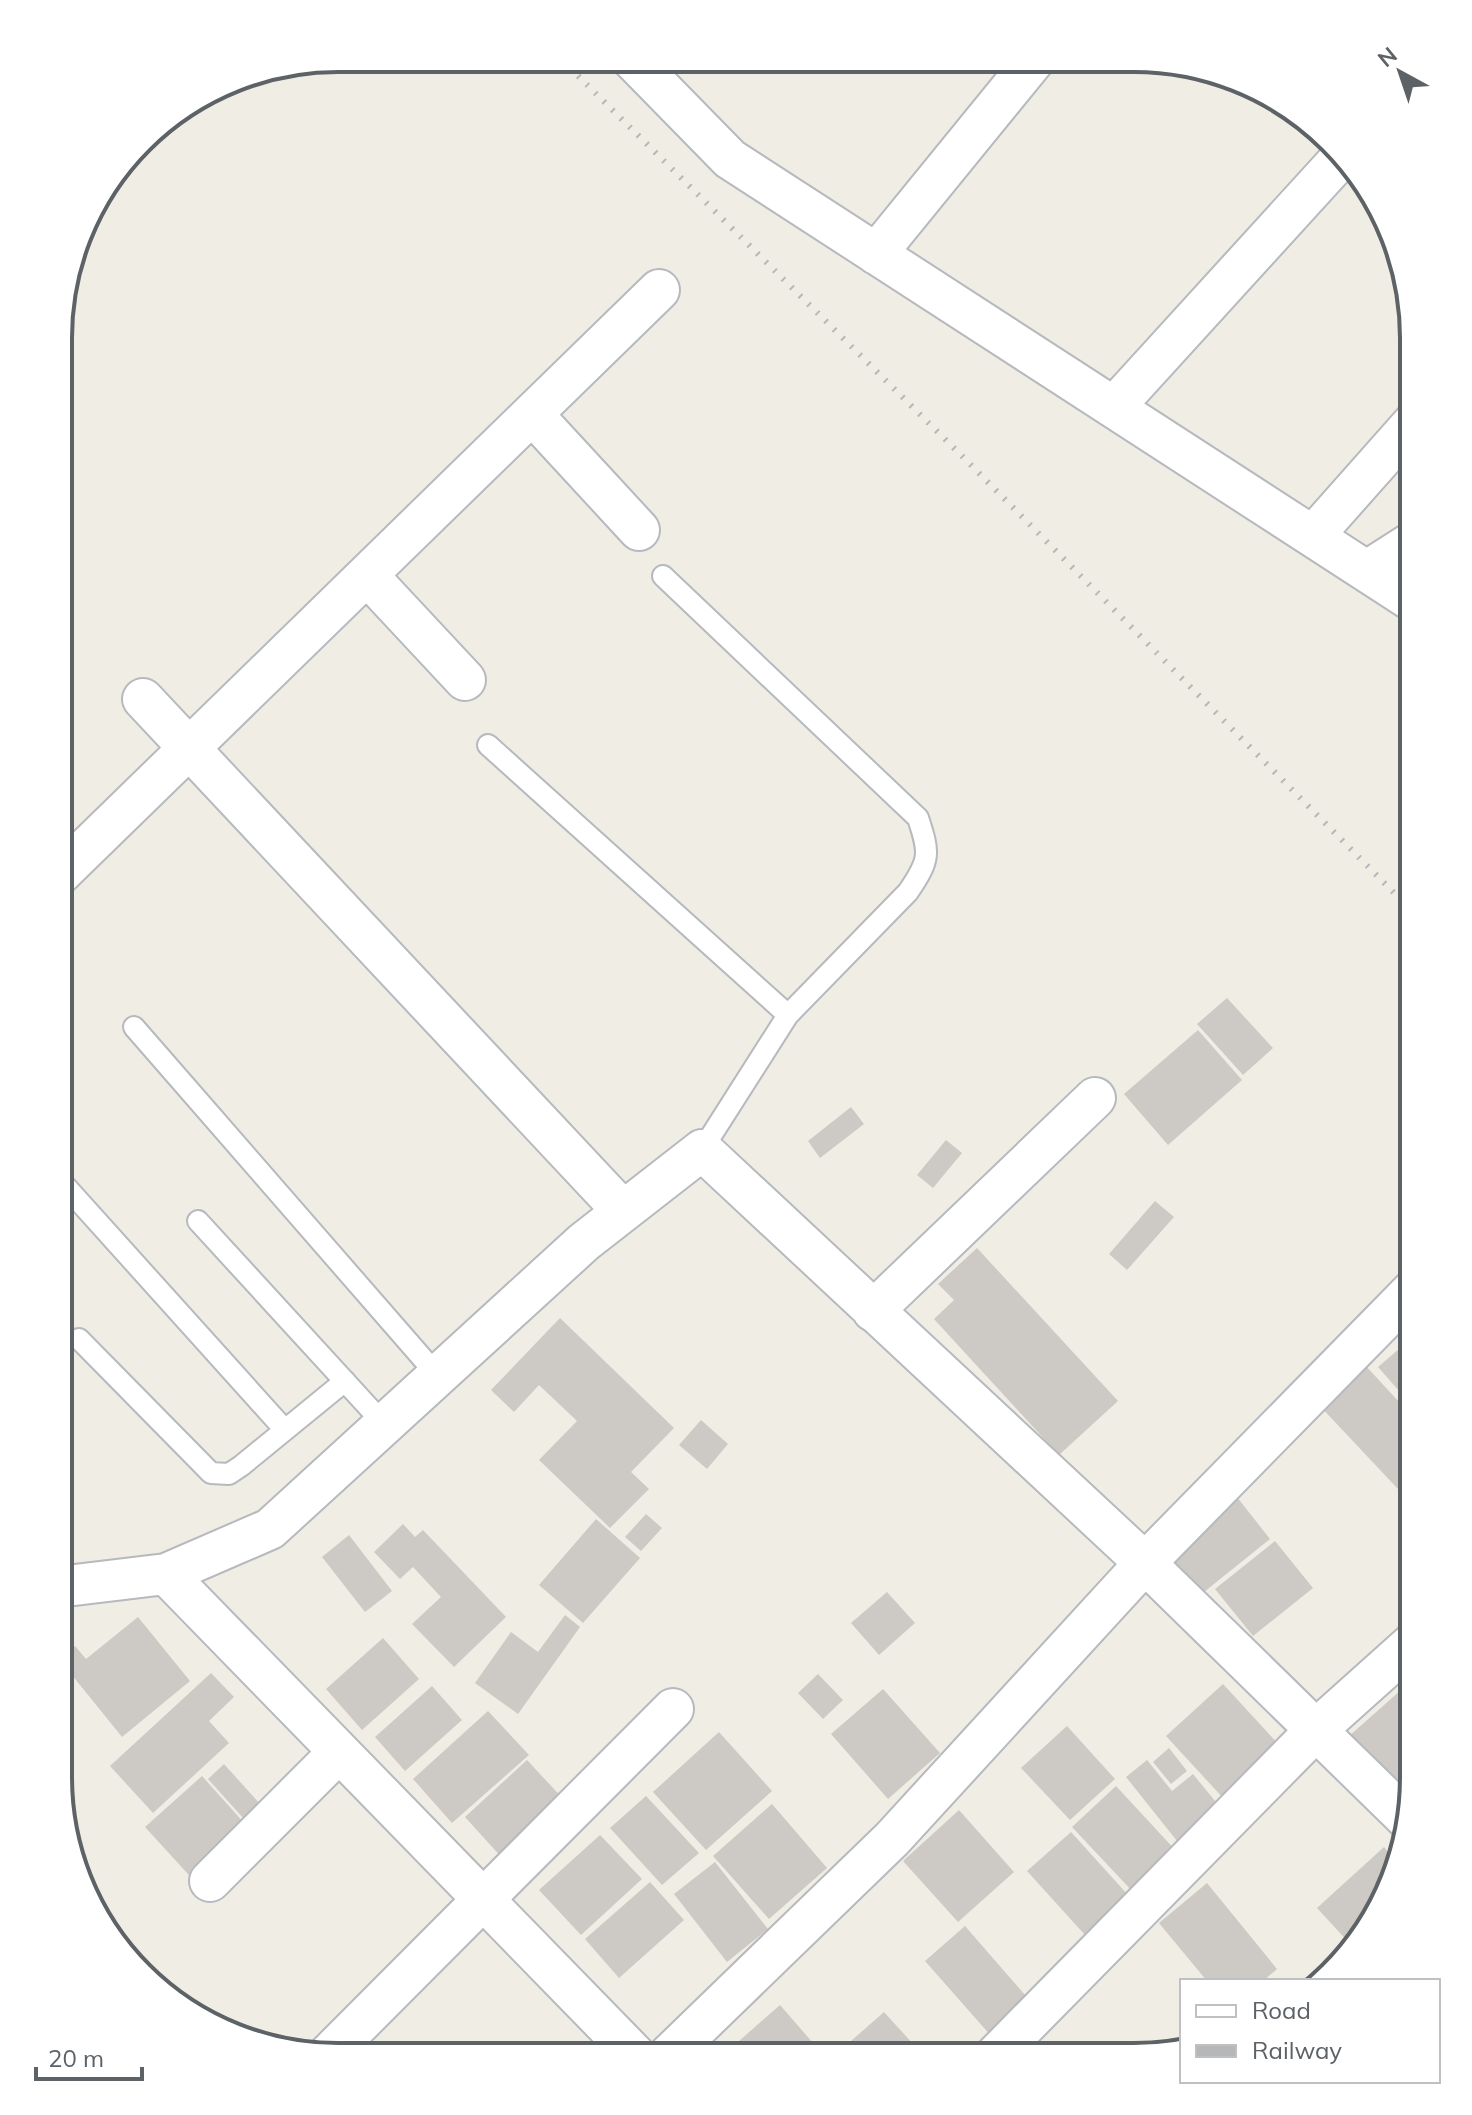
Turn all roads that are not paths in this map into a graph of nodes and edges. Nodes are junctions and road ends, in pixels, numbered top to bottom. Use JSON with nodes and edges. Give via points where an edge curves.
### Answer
{"nodes":[{"id":1,"x":645,"y":72,"type":"edge"},
{"id":2,"x":1024,"y":72,"type":"edge"},
{"id":3,"x":1335,"y":165,"type":"edge"},
{"id":4,"x":876,"y":254,"type":"junction"},
{"id":5,"x":659,"y":290,"type":"dead end"},
{"id":6,"x":1114,"y":407,"type":"junction"},
{"id":7,"x":532,"y":414,"type":"junction"},
{"id":8,"x":1400,"y":438,"type":"edge"},
{"id":9,"x":639,"y":530,"type":"dead end"},
{"id":10,"x":1313,"y":536,"type":"junction"},
{"id":11,"x":1400,"y":550,"type":"edge"},
{"id":12,"x":1367,"y":571,"type":"junction"},
{"id":13,"x":367,"y":575,"type":"junction"},
{"id":14,"x":663,"y":576,"type":"dead end"},
{"id":15,"x":1400,"y":593,"type":"edge"},
{"id":16,"x":465,"y":680,"type":"dead end"},
{"id":17,"x":143,"y":699,"type":"dead end"},
{"id":18,"x":488,"y":745,"type":"dead end"},
{"id":19,"x":189,"y":748,"type":"junction"},
{"id":20,"x":72,"y":862,"type":"edge"},
{"id":21,"x":788,"y":1015,"type":"junction"},
{"id":22,"x":134,"y":1027,"type":"dead end"},
{"id":23,"x":1095,"y":1098,"type":"dead end"},
{"id":24,"x":702,"y":1150,"type":"junction"},
{"id":25,"x":72,"y":1193,"type":"edge"},
{"id":26,"x":622,"y":1210,"type":"junction"},
{"id":27,"x":198,"y":1221,"type":"dead end"},
{"id":28,"x":1399,"y":1304,"type":"edge"},
{"id":29,"x":873,"y":1311,"type":"junction"},
{"id":30,"x":79,"y":1339,"type":"dead end"},
{"id":31,"x":438,"y":1376,"type":"junction"},
{"id":32,"x":345,"y":1381,"type":"junction"},
{"id":33,"x":384,"y":1424,"type":"junction"},
{"id":34,"x":285,"y":1430,"type":"junction"},
{"id":35,"x":1145,"y":1563,"type":"junction"},
{"id":36,"x":166,"y":1574,"type":"junction"},
{"id":37,"x":72,"y":1585,"type":"edge"},
{"id":38,"x":1399,"y":1655,"type":"edge"},
{"id":39,"x":673,"y":1709,"type":"dead end"},
{"id":40,"x":1317,"y":1729,"type":"junction"},
{"id":41,"x":339,"y":1752,"type":"junction"},
{"id":42,"x":1397,"y":1809,"type":"edge"},
{"id":43,"x":210,"y":1881,"type":"dead end"},
{"id":44,"x":482,"y":1899,"type":"junction"},
{"id":45,"x":340,"y":2043,"type":"edge"},
{"id":46,"x":623,"y":2043,"type":"edge"},
{"id":47,"x":681,"y":2043,"type":"edge"},
{"id":48,"x":1008,"y":2043,"type":"edge"}],
"edges":[{"from":1,"to":4,"type":"street","via":[[730,159]]},
{"from":2,"to":4,"type":"street"},
{"from":3,"to":6,"type":"street"},
{"from":4,"to":6,"type":"street"},
{"from":5,"to":7,"type":"street"},
{"from":6,"to":10,"type":"street"},
{"from":7,"to":9,"type":"street"},
{"from":7,"to":13,"type":"street"},
{"from":8,"to":10,"type":"street"},
{"from":10,"to":12,"type":"street"},
{"from":11,"to":12,"type":"street"},
{"from":12,"to":15,"type":"street"},
{"from":13,"to":16,"type":"street"},
{"from":13,"to":19,"type":"street"},
{"from":14,"to":21,"type":"lane","via":[[918,818],[928,850],[908,892]]},
{"from":17,"to":19,"type":"street"},
{"from":18,"to":21,"type":"lane"},
{"from":19,"to":20,"type":"street"},
{"from":19,"to":26,"type":"street"},
{"from":21,"to":24,"type":"lane"},
{"from":22,"to":31,"type":"lane"},
{"from":23,"to":29,"type":"street"},
{"from":24,"to":26,"type":"street"},
{"from":24,"to":29,"type":"street"},
{"from":25,"to":34,"type":"lane"},
{"from":26,"to":31,"type":"street"},
{"from":27,"to":32,"type":"lane"},
{"from":28,"to":35,"type":"street"},
{"from":29,"to":35,"type":"street"},
{"from":30,"to":34,"type":"lane","via":[[211,1473],[229,1474]]},
{"from":31,"to":33,"type":"street"},
{"from":32,"to":33,"type":"lane"},
{"from":32,"to":34,"type":"lane"},
{"from":33,"to":36,"type":"street","via":[[270,1529]]},
{"from":35,"to":40,"type":"street"},
{"from":35,"to":47,"type":"street","via":[[892,1839]]},
{"from":36,"to":37,"type":"street"},
{"from":36,"to":41,"type":"street"},
{"from":38,"to":40,"type":"street"},
{"from":39,"to":44,"type":"street"},
{"from":40,"to":42,"type":"street"},
{"from":40,"to":48,"type":"street"},
{"from":41,"to":43,"type":"street"},
{"from":41,"to":44,"type":"street"},
{"from":44,"to":45,"type":"street"},
{"from":44,"to":46,"type":"street"}]}
